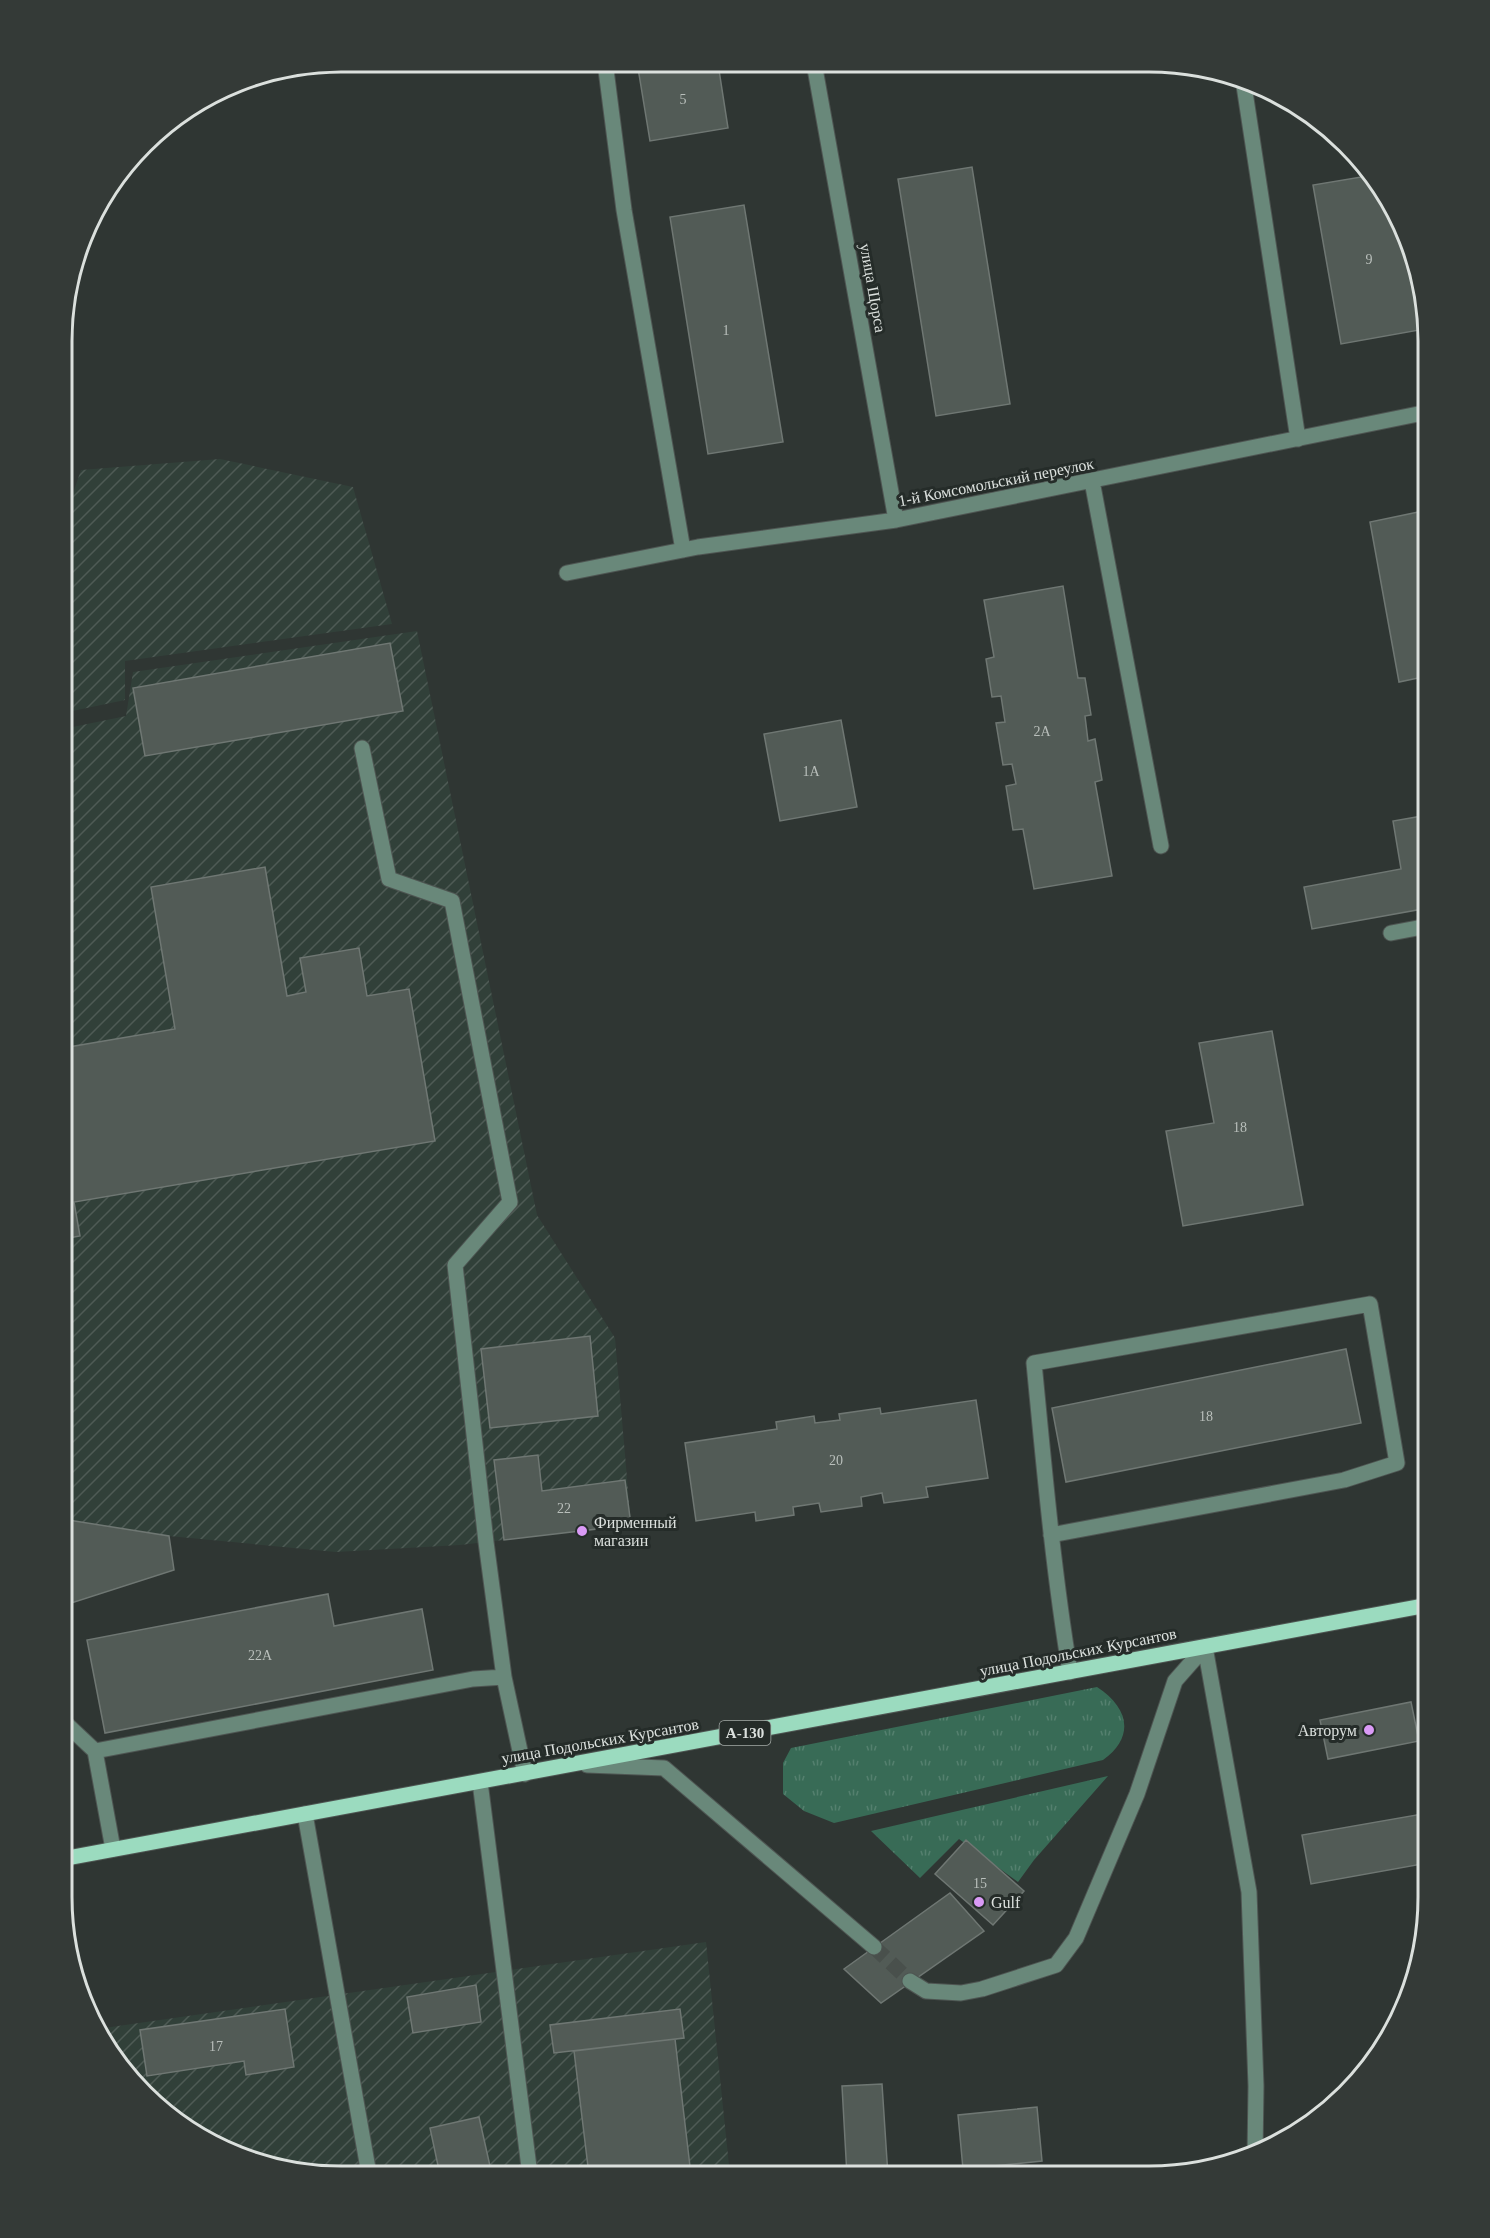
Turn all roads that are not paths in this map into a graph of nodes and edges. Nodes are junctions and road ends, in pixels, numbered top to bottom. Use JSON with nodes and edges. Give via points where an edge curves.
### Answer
{"nodes":[{"id":1,"x":605,"y":72,"type":"edge"},
{"id":2,"x":816,"y":72,"type":"edge"},
{"id":3,"x":1245,"y":89,"type":"edge"},
{"id":4,"x":1418,"y":414,"type":"edge"},
{"id":5,"x":1298,"y":439,"type":"junction"},
{"id":6,"x":1092,"y":481,"type":"junction"},
{"id":7,"x":896,"y":520,"type":"junction"},
{"id":8,"x":683,"y":550,"type":"junction"},
{"id":9,"x":567,"y":573,"type":"dead end"},
{"id":10,"x":362,"y":748,"type":"dead end"},
{"id":11,"x":1161,"y":846,"type":"dead end"},
{"id":12,"x":1418,"y":928,"type":"edge"},
{"id":13,"x":1391,"y":933,"type":"dead end"},
{"id":14,"x":1051,"y":1535,"type":"junction"},
{"id":15,"x":1418,"y":1607,"type":"edge"},
{"id":16,"x":1205,"y":1647,"type":"junction"},
{"id":17,"x":1070,"y":1672,"type":"junction"},
{"id":18,"x":504,"y":1677,"type":"junction"},
{"id":19,"x":72,"y":1729,"type":"edge"},
{"id":20,"x":95,"y":1751,"type":"junction"},
{"id":21,"x":575,"y":1765,"type":"junction"},
{"id":22,"x":525,"y":1773,"type":"junction"},
{"id":23,"x":480,"y":1782,"type":"junction"},
{"id":24,"x":305,"y":1814,"type":"junction"},
{"id":25,"x":113,"y":1850,"type":"junction"},
{"id":26,"x":72,"y":1857,"type":"edge"},
{"id":27,"x":874,"y":1947,"type":"tunnel mouth"},
{"id":28,"x":910,"y":1981,"type":"tunnel mouth"},
{"id":29,"x":1255,"y":2144,"type":"edge"},
{"id":30,"x":368,"y":2166,"type":"edge"},
{"id":31,"x":529,"y":2166,"type":"edge"}],
"edges":[{"from":1,"to":8,"type":"street","via":[[624,210]]},
{"from":2,"to":7,"type":"street","name":"улица Щорса"},
{"from":3,"to":5,"type":"street"},
{"from":4,"to":5,"type":"street","name":"1-й Комсомольский переулок"},
{"from":5,"to":6,"type":"street","name":"1-й Комсомольский переулок"},
{"from":6,"to":7,"type":"street","name":"1-й Комсомольский переулок"},
{"from":6,"to":11,"type":"street"},
{"from":7,"to":8,"type":"street","name":"1-й Комсомольский переулок"},
{"from":8,"to":9,"type":"street","name":"1-й Комсомольский переулок"},
{"from":10,"to":18,"type":"street","via":[[389,879],[452,902],[510,1202],[455,1265]]},
{"from":12,"to":13,"type":"street"},
{"from":14,"to":14,"type":"street","via":[[1034,1363],[1370,1304],[1397,1463],[1344,1480]]},
{"from":14,"to":17,"type":"street"},
{"from":15,"to":16,"type":"main road","name":"улица Подольских Курсантов","number":"А-130"},
{"from":16,"to":17,"type":"main road","name":"улица Подольских Курсантов","number":"А-130"},
{"from":16,"to":28,"type":"street","via":[[1175,1681],[1137,1794],[1076,1938],[1056,1965],[960,1993],[926,1991]]},
{"from":16,"to":29,"type":"street","via":[[1249,1892]]},
{"from":17,"to":21,"type":"main road","name":"улица Подольских Курсантов","number":"А-130"},
{"from":18,"to":20,"type":"street","via":[[473,1679]]},
{"from":18,"to":22,"type":"street"},
{"from":19,"to":20,"type":"street"},
{"from":20,"to":25,"type":"street"},
{"from":21,"to":22,"type":"main road","name":"улица Подольских Курсантов","number":"А-130"},
{"from":21,"to":27,"type":"street","via":[[664,1768]]},
{"from":22,"to":23,"type":"main road","name":"улица Подольских Курсантов","number":"А-130"},
{"from":23,"to":24,"type":"main road","name":"улица Подольских Курсантов","number":"А-130"},
{"from":23,"to":31,"type":"street"},
{"from":24,"to":25,"type":"main road","name":"улица Подольских Курсантов","number":"А-130"},
{"from":24,"to":30,"type":"street"},
{"from":25,"to":26,"type":"main road","name":"улица Подольских Курсантов","number":"А-130"}]}
